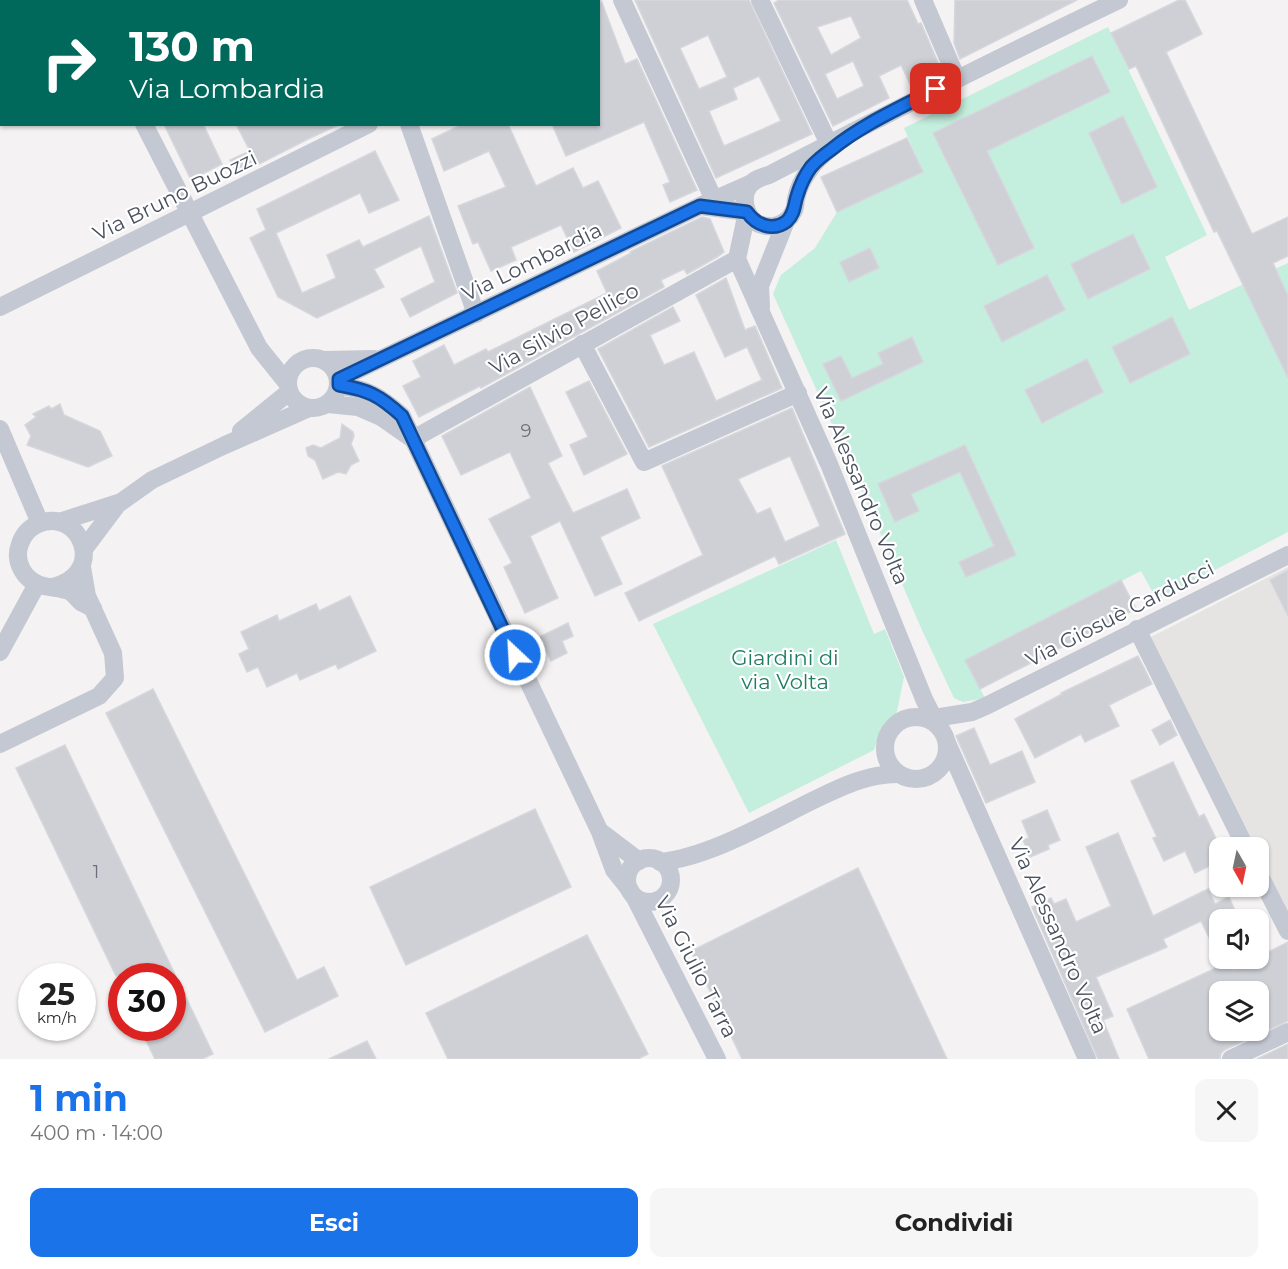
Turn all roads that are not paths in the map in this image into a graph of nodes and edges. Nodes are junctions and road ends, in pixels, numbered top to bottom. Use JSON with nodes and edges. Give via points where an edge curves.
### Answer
{"nodes":[{"id":1,"x":622,"y":0,"type":"edge"},
{"id":2,"x":760,"y":0,"type":"edge"},
{"id":3,"x":923,"y":0,"type":"edge"},
{"id":4,"x":1119,"y":0,"type":"edge"},
{"id":5,"x":1097,"y":5,"type":"edge"},
{"id":6,"x":957,"y":79,"type":"junction"},
{"id":7,"x":145,"y":126,"type":"edge"},
{"id":8,"x":365,"y":126,"type":"edge"},
{"id":9,"x":410,"y":126,"type":"edge"},
{"id":10,"x":852,"y":132,"type":"junction"},
{"id":11,"x":829,"y":144,"type":"junction"},
{"id":12,"x":769,"y":175,"type":"junction"},
{"id":13,"x":752,"y":183,"type":"junction"},
{"id":14,"x":796,"y":198,"type":"junction"},
{"id":15,"x":707,"y":203,"type":"junction"},
{"id":16,"x":747,"y":212,"type":"junction"},
{"id":17,"x":190,"y":214,"type":"junction"},
{"id":18,"x":786,"y":221,"type":"junction"},
{"id":19,"x":737,"y":259,"type":"junction"},
{"id":20,"x":0,"y":306,"type":"edge"},
{"id":21,"x":476,"y":314,"type":"junction"},
{"id":22,"x":761,"y":314,"type":"junction"},
{"id":23,"x":582,"y":344,"type":"junction"},
{"id":24,"x":259,"y":348,"type":"junction"},
{"id":25,"x":383,"y":359,"type":"junction"},
{"id":26,"x":302,"y":360,"type":"junction"},
{"id":27,"x":324,"y":360,"type":"junction"},
{"id":28,"x":339,"y":382,"type":"junction"},
{"id":29,"x":288,"y":388,"type":"junction"},
{"id":30,"x":798,"y":393,"type":"junction"},
{"id":31,"x":328,"y":404,"type":"junction"},
{"id":32,"x":309,"y":408,"type":"junction"},
{"id":33,"x":0,"y":429,"type":"edge"},
{"id":34,"x":413,"y":439,"type":"junction"},
{"id":35,"x":223,"y":446,"type":"junction"},
{"id":36,"x":120,"y":502,"type":"junction"},
{"id":37,"x":59,"y":522,"type":"junction"},
{"id":38,"x":40,"y":523,"type":"junction"},
{"id":39,"x":1288,"y":555,"type":"edge"},
{"id":40,"x":83,"y":558,"type":"junction"},
{"id":41,"x":45,"y":586,"type":"junction"},
{"id":42,"x":93,"y":608,"type":"junction"},
{"id":43,"x":1137,"y":629,"type":"junction"},
{"id":44,"x":0,"y":652,"type":"edge"},
{"id":45,"x":915,"y":676,"type":"junction"},
{"id":46,"x":904,"y":718,"type":"junction"},
{"id":47,"x":938,"y":728,"type":"junction"},
{"id":48,"x":0,"y":744,"type":"edge"},
{"id":49,"x":886,"y":757,"type":"junction"},
{"id":50,"x":897,"y":774,"type":"junction"},
{"id":51,"x":934,"y":775,"type":"junction"},
{"id":52,"x":838,"y":788,"type":"junction"},
{"id":53,"x":973,"y":797,"type":"junction"},
{"id":54,"x":600,"y":832,"type":"junction"},
{"id":55,"x":1241,"y":837,"type":"edge"},
{"id":56,"x":716,"y":847,"type":"junction"},
{"id":57,"x":639,"y":861,"type":"junction"},
{"id":58,"x":660,"y":862,"type":"junction"},
{"id":59,"x":671,"y":881,"type":"junction"},
{"id":60,"x":632,"y":893,"type":"junction"},
{"id":61,"x":1269,"y":894,"type":"edge"},
{"id":62,"x":1288,"y":931,"type":"edge"},
{"id":63,"x":1288,"y":1032,"type":"edge"},
{"id":64,"x":717,"y":1059,"type":"edge"},
{"id":65,"x":1087,"y":1059,"type":"edge"},
{"id":66,"x":1232,"y":1059,"type":"edge"}],
"edges":[{"from":1,"to":15,"type":"street"},
{"from":2,"to":11,"type":"street"},
{"from":3,"to":6,"type":"street"},
{"from":4,"to":5,"type":"street","name":"Via Lombardia"},
{"from":5,"to":6,"type":"street","name":"Via Lombardia"},
{"from":6,"to":10,"type":"street","name":"Via Lombardia"},
{"from":7,"to":17,"type":"street"},
{"from":8,"to":17,"type":"street","name":"Via Bruno Buozzi"},
{"from":9,"to":21,"type":"street"},
{"from":10,"to":11,"type":"street","name":"Via Lombardia"},
{"from":10,"to":14,"type":"street","name":"Via Lombardia","via":[[810,168]]},
{"from":11,"to":12,"type":"street","name":"Via Lombardia"},
{"from":12,"to":13,"type":"street","name":"Via Lombardia"},
{"from":12,"to":14,"type":"street","via":[[784,179]]},
{"from":13,"to":15,"type":"street","name":"Via Lombardia"},
{"from":13,"to":16,"type":"street","via":[[746,191]]},
{"from":14,"to":18,"type":"street","name":"Via Lombardia"},
{"from":15,"to":16,"type":"street"},
{"from":15,"to":21,"type":"street","name":"Via Lombardia"},
{"from":16,"to":18,"type":"street","via":[[765,226]]},
{"from":16,"to":19,"type":"street"},
{"from":17,"to":20,"type":"street","name":"Via Bruno Buozzi"},
{"from":17,"to":24,"type":"street"},
{"from":18,"to":22,"type":"street","name":"Via Alessandro Volta","via":[[760,286]]},
{"from":19,"to":22,"type":"street","name":"Via Alessandro Volta"},
{"from":19,"to":23,"type":"street","name":"Via Silvio Pellico"},
{"from":21,"to":25,"type":"street","name":"Via Lombardia"},
{"from":22,"to":30,"type":"street","name":"Via Alessandro Volta"},
{"from":23,"to":30,"type":"street","via":[[644,462]]},
{"from":23,"to":34,"type":"street","name":"Via Silvio Pellico"},
{"from":24,"to":26,"type":"street"},
{"from":24,"to":29,"type":"street"},
{"from":25,"to":27,"type":"street","name":"Via Lombardia"},
{"from":25,"to":28,"type":"street","name":"Via Lombardia"},
{"from":26,"to":27,"type":"street"},
{"from":26,"to":29,"type":"street","via":[[289,374]]},
{"from":27,"to":28,"type":"street"},
{"from":28,"to":31,"type":"street"},
{"from":28,"to":34,"type":"street","name":"Via Giulio Tarra","via":[[381,398],[402,416]]},
{"from":29,"to":32,"type":"street","via":[[301,406]]},
{"from":29,"to":35,"type":"street"},
{"from":30,"to":45,"type":"street","name":"Via Alessandro Volta"},
{"from":31,"to":32,"type":"street"},
{"from":31,"to":34,"type":"street","via":[[358,407]]},
{"from":32,"to":35,"type":"street"},
{"from":33,"to":38,"type":"street"},
{"from":34,"to":54,"type":"street","name":"Via Giulio Tarra"},
{"from":35,"to":36,"type":"street","via":[[152,480]]},
{"from":36,"to":37,"type":"street"},
{"from":36,"to":40,"type":"street"},
{"from":37,"to":38,"type":"street"},
{"from":37,"to":40,"type":"street","via":[[75,532]]},
{"from":38,"to":41,"type":"street","via":[[25,533],[18,560],[28,578]]},
{"from":39,"to":43,"type":"street","name":"Via Giosuè Carducci"},
{"from":40,"to":41,"type":"street","via":[[70,581]]},
{"from":40,"to":42,"type":"street","via":[[87,596]]},
{"from":41,"to":42,"type":"street","via":[[71,592]]},
{"from":41,"to":44,"type":"street"},
{"from":42,"to":48,"type":"street","via":[[113,653],[115,678],[99,696]]},
{"from":43,"to":47,"type":"street","name":"Via Giosuè Carducci"},
{"from":43,"to":55,"type":"street"},
{"from":45,"to":46,"type":"street"},
{"from":45,"to":47,"type":"street","name":"Via Alessandro Volta"},
{"from":46,"to":47,"type":"street","via":[[921,717]]},
{"from":46,"to":49,"type":"street","via":[[887,736]]},
{"from":47,"to":51,"type":"street","via":[[948,750],[945,762]]},
{"from":47,"to":53,"type":"street","name":"Via Alessandro Volta"},
{"from":49,"to":50,"type":"street"},
{"from":49,"to":52,"type":"street"},
{"from":50,"to":51,"type":"street","via":[[914,780]]},
{"from":50,"to":52,"type":"street","via":[[874,776]]},
{"from":51,"to":53,"type":"street"},
{"from":52,"to":56,"type":"street"},
{"from":53,"to":65,"type":"street","name":"Via Alessandro Volta"},
{"from":54,"to":57,"type":"street"},
{"from":54,"to":60,"type":"street","name":"Via Giulio Tarra","via":[[614,870]]},
{"from":56,"to":58,"type":"street"},
{"from":56,"to":59,"type":"street"},
{"from":57,"to":58,"type":"street"},
{"from":57,"to":60,"type":"street","via":[[630,870],[627,884]]},
{"from":58,"to":59,"type":"street"},
{"from":59,"to":60,"type":"street","via":[[666,894],[655,901],[640,900]]},
{"from":60,"to":64,"type":"street","name":"Via Giulio Tarra"},
{"from":61,"to":62,"type":"street"},
{"from":63,"to":66,"type":"street"}]}
